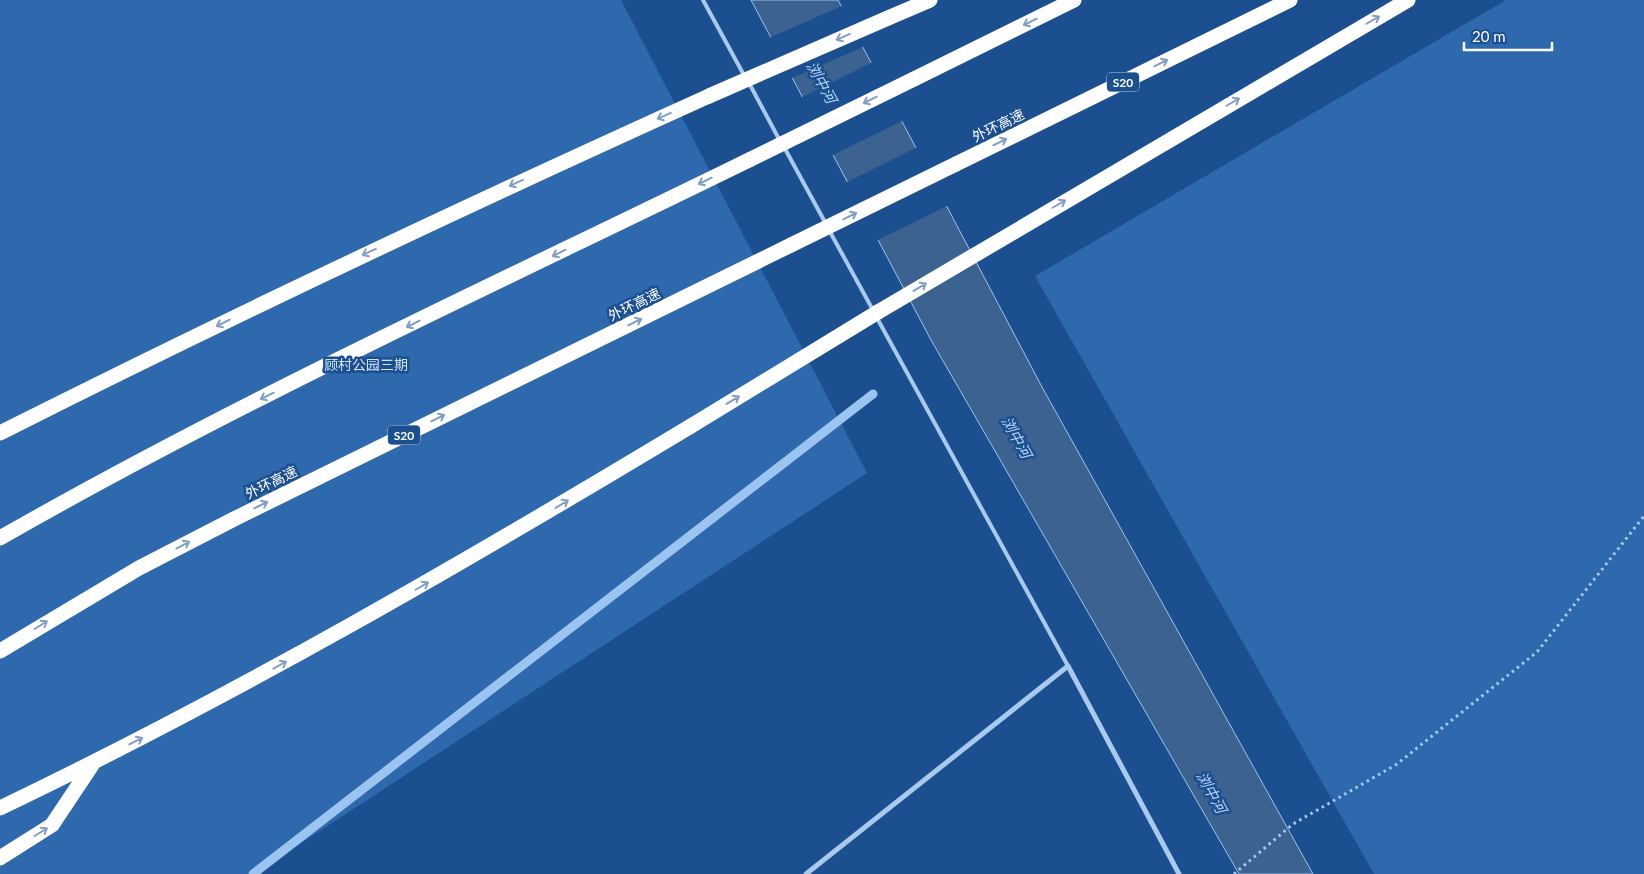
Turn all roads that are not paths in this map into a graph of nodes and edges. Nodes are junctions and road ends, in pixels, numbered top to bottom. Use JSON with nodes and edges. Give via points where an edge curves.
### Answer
{"nodes":[{"id":1,"x":703,"y":0,"type":"edge"},
{"id":2,"x":930,"y":0,"type":"edge"},
{"id":3,"x":1074,"y":0,"type":"edge"},
{"id":4,"x":1290,"y":0,"type":"edge"},
{"id":5,"x":1408,"y":0,"type":"edge"},
{"id":6,"x":0,"y":433,"type":"edge"},
{"id":7,"x":0,"y":538,"type":"edge"},
{"id":8,"x":0,"y":650,"type":"edge"},
{"id":9,"x":1068,"y":666,"type":"junction"},
{"id":10,"x":93,"y":764,"type":"junction"},
{"id":11,"x":0,"y":808,"type":"edge"},
{"id":12,"x":0,"y":858,"type":"edge"},
{"id":13,"x":806,"y":874,"type":"edge"},
{"id":14,"x":1180,"y":874,"type":"edge"}],
"edges":[{"from":1,"to":9,"type":"lane"},
{"from":2,"to":6,"type":"highway","one_way":true,"bridge":true,"via":[[504,189]]},
{"from":3,"to":7,"type":"highway","one_way":true,"bridge":true,"via":[[191,433]]},
{"from":8,"to":4,"type":"highway","name":"外环高速","number":"S20","one_way":true,"bridge":true,"via":[[130,573],[217,527]]},
{"from":10,"to":5,"type":"highway","one_way":true,"bridge":true,"via":[[397,600],[549,512],[981,249]]},
{"from":9,"to":13,"type":"street"},
{"from":9,"to":14,"type":"street"},
{"from":10,"to":11,"type":"highway"},
{"from":12,"to":10,"type":"highway","one_way":true,"via":[[52,825]]}]}
